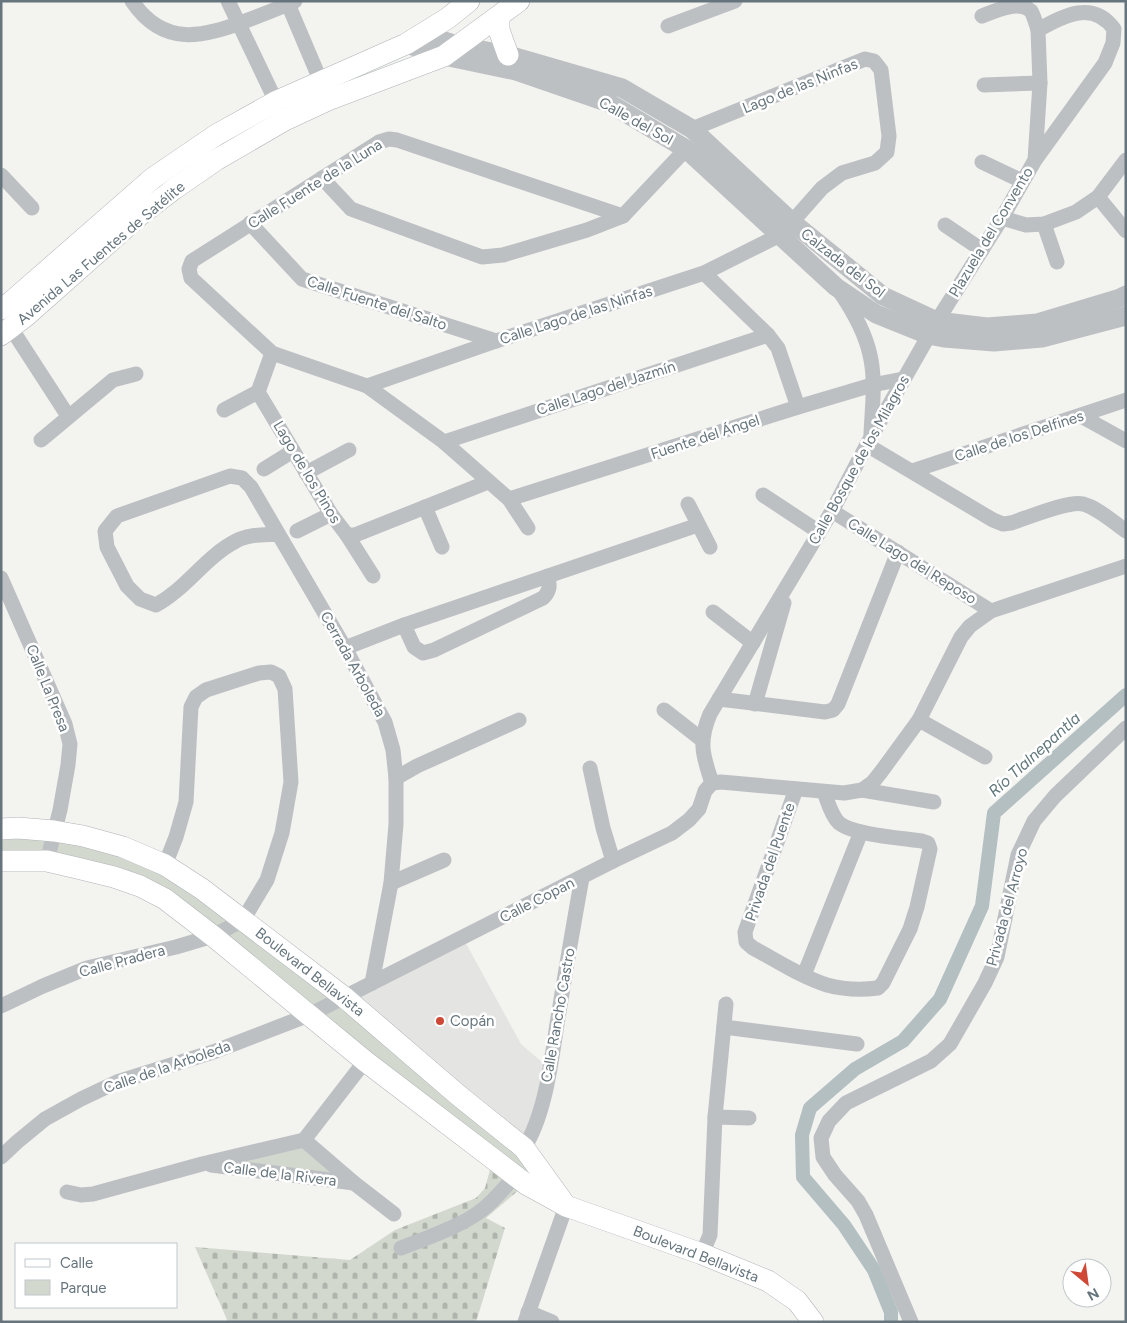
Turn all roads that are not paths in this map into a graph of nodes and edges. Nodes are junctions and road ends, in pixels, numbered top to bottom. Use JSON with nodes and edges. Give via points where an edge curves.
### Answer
{"nodes":[{"id":1,"x":132,"y":1,"type":"edge"},
{"id":2,"x":228,"y":1,"type":"edge"},
{"id":3,"x":470,"y":1,"type":"edge"},
{"id":4,"x":519,"y":1,"type":"edge"},
{"id":5,"x":735,"y":1,"type":"edge"},
{"id":6,"x":289,"y":2,"type":"edge"},
{"id":7,"x":982,"y":16,"type":"dead end"},
{"id":8,"x":499,"y":17,"type":"junction"},
{"id":9,"x":240,"y":24,"type":"junction"},
{"id":10,"x":668,"y":26,"type":"dead end"},
{"id":11,"x":1038,"y":30,"type":"junction"},
{"id":12,"x":414,"y":39,"type":"junction"},
{"id":13,"x":452,"y":51,"type":"junction"},
{"id":14,"x":386,"y":54,"type":"junction"},
{"id":15,"x":508,"y":55,"type":"junction"},
{"id":16,"x":393,"y":75,"type":"junction"},
{"id":17,"x":1040,"y":83,"type":"junction"},
{"id":18,"x":984,"y":85,"type":"dead end"},
{"id":19,"x":324,"y":91,"type":"junction"},
{"id":20,"x":280,"y":111,"type":"junction"},
{"id":21,"x":692,"y":129,"type":"junction"},
{"id":22,"x":686,"y":149,"type":"junction"},
{"id":23,"x":1034,"y":160,"type":"junction"},
{"id":24,"x":1126,"y":160,"type":"edge"},
{"id":25,"x":982,"y":162,"type":"dead end"},
{"id":26,"x":2,"y":178,"type":"edge"},
{"id":27,"x":322,"y":178,"type":"junction"},
{"id":28,"x":1022,"y":181,"type":"junction"},
{"id":29,"x":1098,"y":197,"type":"junction"},
{"id":30,"x":32,"y":208,"type":"dead end"},
{"id":31,"x":623,"y":216,"type":"junction"},
{"id":32,"x":1002,"y":218,"type":"junction"},
{"id":33,"x":250,"y":223,"type":"junction"},
{"id":34,"x":1044,"y":224,"type":"junction"},
{"id":35,"x":945,"y":225,"type":"dead end"},
{"id":36,"x":786,"y":229,"type":"junction"},
{"id":37,"x":1126,"y":232,"type":"edge"},
{"id":38,"x":982,"y":250,"type":"junction"},
{"id":39,"x":1057,"y":262,"type":"dead end"},
{"id":40,"x":704,"y":273,"type":"junction"},
{"id":41,"x":836,"y":286,"type":"junction"},
{"id":42,"x":1126,"y":295,"type":"edge"},
{"id":43,"x":1,"y":309,"type":"edge"},
{"id":44,"x":1126,"y":316,"type":"edge"},
{"id":45,"x":932,"y":328,"type":"junction"},
{"id":46,"x":6,"y":332,"type":"edge"},
{"id":47,"x":768,"y":335,"type":"junction"},
{"id":48,"x":496,"y":341,"type":"junction"},
{"id":49,"x":272,"y":353,"type":"junction"},
{"id":50,"x":136,"y":374,"type":"dead end"},
{"id":51,"x":904,"y":379,"type":"junction"},
{"id":52,"x":872,"y":385,"type":"junction"},
{"id":53,"x":367,"y":386,"type":"junction"},
{"id":54,"x":258,"y":392,"type":"junction"},
{"id":55,"x":1126,"y":400,"type":"edge"},
{"id":56,"x":798,"y":407,"type":"junction"},
{"id":57,"x":224,"y":410,"type":"dead end"},
{"id":58,"x":68,"y":416,"type":"junction"},
{"id":59,"x":1081,"y":416,"type":"junction"},
{"id":60,"x":41,"y":440,"type":"dead end"},
{"id":61,"x":869,"y":441,"type":"junction"},
{"id":62,"x":1126,"y":441,"type":"edge"},
{"id":63,"x":444,"y":442,"type":"junction"},
{"id":64,"x":349,"y":450,"type":"dead end"},
{"id":65,"x":293,"y":451,"type":"junction"},
{"id":66,"x":264,"y":469,"type":"dead end"},
{"id":67,"x":912,"y":471,"type":"junction"},
{"id":68,"x":306,"y":472,"type":"junction"},
{"id":69,"x":488,"y":482,"type":"junction"},
{"id":70,"x":763,"y":495,"type":"dead end"},
{"id":71,"x":509,"y":499,"type":"junction"},
{"id":72,"x":688,"y":504,"type":"dead end"},
{"id":73,"x":425,"y":506,"type":"junction"},
{"id":74,"x":832,"y":511,"type":"junction"},
{"id":75,"x":331,"y":514,"type":"junction"},
{"id":76,"x":698,"y":525,"type":"junction"},
{"id":77,"x":528,"y":528,"type":"dead end"},
{"id":78,"x":297,"y":531,"type":"dead end"},
{"id":79,"x":1126,"y":531,"type":"edge"},
{"id":80,"x":820,"y":532,"type":"junction"},
{"id":81,"x":278,"y":534,"type":"junction"},
{"id":82,"x":347,"y":535,"type":"junction"},
{"id":83,"x":442,"y":547,"type":"dead end"},
{"id":84,"x":710,"y":547,"type":"dead end"},
{"id":85,"x":898,"y":552,"type":"junction"},
{"id":86,"x":1126,"y":566,"type":"edge"},
{"id":87,"x":373,"y":576,"type":"dead end"},
{"id":88,"x":548,"y":576,"type":"junction"},
{"id":89,"x":1,"y":578,"type":"edge"},
{"id":90,"x":789,"y":584,"type":"junction"},
{"id":91,"x":991,"y":611,"type":"junction"},
{"id":92,"x":713,"y":612,"type":"dead end"},
{"id":93,"x":404,"y":625,"type":"junction"},
{"id":94,"x":753,"y":643,"type":"junction"},
{"id":95,"x":346,"y":648,"type":"junction"},
{"id":96,"x":718,"y":699,"type":"junction"},
{"id":97,"x":755,"y":704,"type":"junction"},
{"id":98,"x":664,"y":710,"type":"dead end"},
{"id":99,"x":519,"y":720,"type":"dead end"},
{"id":100,"x":919,"y":720,"type":"junction"},
{"id":101,"x":1126,"y":728,"type":"edge"},
{"id":102,"x":702,"y":739,"type":"junction"},
{"id":103,"x":985,"y":757,"type":"dead end"},
{"id":104,"x":590,"y":768,"type":"dead end"},
{"id":105,"x":396,"y":778,"type":"junction"},
{"id":106,"x":712,"y":783,"type":"junction"},
{"id":107,"x":796,"y":789,"type":"junction"},
{"id":108,"x":862,"y":790,"type":"junction"},
{"id":109,"x":824,"y":792,"type":"junction"},
{"id":110,"x":934,"y":802,"type":"dead end"},
{"id":111,"x":1,"y":829,"type":"edge"},
{"id":112,"x":54,"y":831,"type":"junction"},
{"id":113,"x":861,"y":832,"type":"junction"},
{"id":114,"x":1,"y":860,"type":"edge"},
{"id":115,"x":444,"y":860,"type":"dead end"},
{"id":116,"x":47,"y":861,"type":"junction"},
{"id":117,"x":613,"y":861,"type":"junction"},
{"id":118,"x":165,"y":865,"type":"junction"},
{"id":119,"x":582,"y":878,"type":"junction"},
{"id":120,"x":397,"y":880,"type":"junction"},
{"id":121,"x":244,"y":920,"type":"junction"},
{"id":122,"x":213,"y":936,"type":"junction"},
{"id":123,"x":804,"y":975,"type":"junction"},
{"id":124,"x":372,"y":983,"type":"junction"},
{"id":125,"x":344,"y":997,"type":"junction"},
{"id":126,"x":726,"y":1004,"type":"dead end"},
{"id":127,"x":1,"y":1006,"type":"edge"},
{"id":128,"x":309,"y":1015,"type":"junction"},
{"id":129,"x":724,"y":1027,"type":"junction"},
{"id":130,"x":857,"y":1044,"type":"dead end"},
{"id":131,"x":365,"y":1061,"type":"junction"},
{"id":132,"x":715,"y":1117,"type":"junction"},
{"id":133,"x":749,"y":1118,"type":"dead end"},
{"id":134,"x":304,"y":1140,"type":"junction"},
{"id":135,"x":524,"y":1148,"type":"junction"},
{"id":136,"x":1,"y":1157,"type":"edge"},
{"id":137,"x":202,"y":1164,"type":"junction"},
{"id":138,"x":514,"y":1176,"type":"junction"},
{"id":139,"x":354,"y":1183,"type":"junction"},
{"id":140,"x":67,"y":1192,"type":"dead end"},
{"id":141,"x":566,"y":1206,"type":"junction"},
{"id":142,"x":394,"y":1214,"type":"dead end"},
{"id":143,"x":401,"y":1248,"type":"dead end"},
{"id":144,"x":702,"y":1254,"type":"junction"},
{"id":145,"x":527,"y":1317,"type":"edge"},
{"id":146,"x":552,"y":1322,"type":"edge"},
{"id":147,"x":813,"y":1322,"type":"edge"},
{"id":148,"x":911,"y":1322,"type":"edge"}],
"edges":[{"from":1,"to":9,"type":"street","via":[[147,20],[160,29],[178,34],[207,34]]},
{"from":2,"to":9,"type":"street"},
{"from":3,"to":12,"type":"main road","name":"Avenida Las Fuentes de Satélite"},
{"from":4,"to":8,"type":"main road","name":"Avenida Las Fuentes de Satélite"},
{"from":5,"to":10,"type":"street"},
{"from":6,"to":9,"type":"street"},
{"from":6,"to":19,"type":"street"},
{"from":7,"to":11,"type":"street","via":[[1015,2],[1025,5],[1031,12]]},
{"from":8,"to":13,"type":"main road","name":"Avenida Las Fuentes de Satélite"},
{"from":8,"to":15,"type":"main road","via":[[499,30]]},
{"from":9,"to":20,"type":"street"},
{"from":11,"to":17,"type":"street","name":"Plazuela del Convento"},
{"from":11,"to":23,"type":"street","via":[[1068,15],[1090,12],[1108,20],[1114,30],[1105,63]]},
{"from":12,"to":13,"type":"street","name":"Calle del Sol"},
{"from":12,"to":14,"type":"main road","name":"Avenida Las Fuentes de Satélite"},
{"from":13,"to":15,"type":"street","name":"Calle del Sol"},
{"from":13,"to":16,"type":"main road","name":"Avenida Las Fuentes de Satélite"},
{"from":13,"to":22,"type":"street","name":"Calle del Sol","via":[[609,103]]},
{"from":14,"to":16,"type":"main road"},
{"from":14,"to":19,"type":"main road","name":"Avenida Las Fuentes de Satélite"},
{"from":15,"to":21,"type":"street","name":"Calle del Sol","via":[[622,88]]},
{"from":16,"to":19,"type":"main road","name":"Avenida Las Fuentes de Satélite"},
{"from":17,"to":18,"type":"street"},
{"from":17,"to":23,"type":"street","name":"Plazuela del Convento"},
{"from":19,"to":20,"type":"main road","name":"Avenida Las Fuentes de Satélite"},
{"from":20,"to":43,"type":"main road","name":"Avenida Las Fuentes de Satélite","via":[[216,136],[153,178]]},
{"from":20,"to":46,"type":"main road","name":"Avenida Las Fuentes de Satélite","via":[[140,215]]},
{"from":21,"to":36,"type":"street","name":"Calle del Sol"},
{"from":21,"to":36,"type":"street","name":"Lago de las Ninfas","via":[[865,59],[874,61],[882,70],[889,136],[887,152],[875,163],[842,173],[822,188]]},
{"from":22,"to":31,"type":"street"},
{"from":22,"to":36,"type":"street","name":"Calle del Sol"},
{"from":23,"to":28,"type":"street","name":"Plazuela del Convento"},
{"from":24,"to":29,"type":"street"},
{"from":25,"to":28,"type":"street"},
{"from":26,"to":30,"type":"street"},
{"from":27,"to":31,"type":"street","name":"Calle Fuente de la Luna","via":[[380,142],[397,140]]},
{"from":27,"to":31,"type":"street","via":[[351,208],[482,257],[503,255]]},
{"from":27,"to":33,"type":"street","name":"Calle Fuente de la Luna"},
{"from":28,"to":32,"type":"street","name":"Plazuela del Convento"},
{"from":29,"to":34,"type":"street","via":[[1076,212]]},
{"from":29,"to":37,"type":"street"},
{"from":32,"to":34,"type":"street","via":[[1026,226]]},
{"from":32,"to":38,"type":"street","name":"Plazuela del Convento"},
{"from":33,"to":48,"type":"street","name":"Calle Fuente del Salto","via":[[302,280]]},
{"from":33,"to":49,"type":"street","name":"Calle Fuente de la Luna","via":[[192,261],[189,269],[191,278]]},
{"from":34,"to":39,"type":"street"},
{"from":35,"to":38,"type":"street"},
{"from":36,"to":40,"type":"street","name":"Calle Lago de las Ninfas"},
{"from":36,"to":41,"type":"street","name":"Calzada del Sol"},
{"from":36,"to":45,"type":"street","name":"Calzada del Sol"},
{"from":38,"to":45,"type":"street","name":"Plazuela del Convento"},
{"from":40,"to":47,"type":"street"},
{"from":40,"to":48,"type":"street","name":"Calle Lago de las Ninfas"},
{"from":41,"to":45,"type":"street","name":"Calzada del Sol","via":[[876,314]]},
{"from":41,"to":52,"type":"street","via":[[854,312],[862,333],[870,356]]},
{"from":42,"to":45,"type":"street","name":"Calzada del Sol","via":[[1037,323]]},
{"from":44,"to":45,"type":"street","name":"Calzada del Sol","via":[[1042,338],[994,342]]},
{"from":45,"to":51,"type":"street","name":"Calle Bosque de los Milagros"},
{"from":46,"to":58,"type":"street"},
{"from":47,"to":56,"type":"street","via":[[778,348]]},
{"from":47,"to":63,"type":"street","name":"Calle Lago del Jazmín"},
{"from":48,"to":53,"type":"street","name":"Calle Lago de las Ninfas"},
{"from":49,"to":53,"type":"street"},
{"from":49,"to":54,"type":"street"},
{"from":50,"to":58,"type":"street","via":[[113,380]]},
{"from":51,"to":52,"type":"street","name":"Fuente del Ángel"},
{"from":51,"to":61,"type":"street","name":"Calle Bosque de los Milagros"},
{"from":52,"to":56,"type":"street","name":"Fuente del Ángel"},
{"from":52,"to":61,"type":"street"},
{"from":53,"to":63,"type":"street"},
{"from":54,"to":57,"type":"street"},
{"from":54,"to":65,"type":"street","name":"Lago de los Pinos"},
{"from":55,"to":59,"type":"street","name":"Calle de los Delfines"},
{"from":56,"to":71,"type":"street","name":"Fuente del Ángel"},
{"from":58,"to":60,"type":"street"},
{"from":59,"to":62,"type":"street"},
{"from":59,"to":67,"type":"street","name":"Calle de los Delfines"},
{"from":61,"to":67,"type":"street"},
{"from":61,"to":74,"type":"street","name":"Calle Bosque de los Milagros"},
{"from":63,"to":69,"type":"street"},
{"from":64,"to":68,"type":"street"},
{"from":65,"to":66,"type":"street"},
{"from":65,"to":68,"type":"street","name":"Lago de los Pinos"},
{"from":67,"to":79,"type":"street","via":[[1003,524],[1080,503],[1090,506]]},
{"from":68,"to":75,"type":"street","name":"Lago de los Pinos"},
{"from":69,"to":71,"type":"street"},
{"from":69,"to":73,"type":"street","name":"Lago de los Pinos"},
{"from":70,"to":80,"type":"street"},
{"from":71,"to":77,"type":"street"},
{"from":72,"to":76,"type":"street"},
{"from":73,"to":82,"type":"street","name":"Lago de los Pinos","via":[[355,535]]},
{"from":73,"to":83,"type":"street"},
{"from":74,"to":80,"type":"street","name":"Calle Bosque de los Milagros"},
{"from":74,"to":85,"type":"street","name":"Calle Lago del Reposo"},
{"from":75,"to":78,"type":"street"},
{"from":75,"to":82,"type":"street","name":"Lago de los Pinos"},
{"from":76,"to":84,"type":"street"},
{"from":76,"to":88,"type":"street"},
{"from":80,"to":90,"type":"street","name":"Calle Bosque de los Milagros"},
{"from":81,"to":81,"type":"street","name":"Cerrada Arboleda","via":[[237,540],[216,553],[171,597],[156,605],[140,599],[128,586],[107,547],[105,531],[116,516],[230,476],[242,478],[251,487]]},
{"from":81,"to":95,"type":"street","name":"Cerrada Arboleda"},
{"from":82,"to":87,"type":"street"},
{"from":85,"to":91,"type":"street","name":"Calle Lago del Reposo"},
{"from":85,"to":97,"type":"street","via":[[833,710],[825,712]]},
{"from":86,"to":91,"type":"street"},
{"from":88,"to":93,"type":"street"},
{"from":88,"to":93,"type":"street","via":[[550,586],[543,598],[434,650],[423,653],[414,647]]},
{"from":89,"to":112,"type":"street","name":"Calle La Presa","via":[[65,724],[70,744]]},
{"from":90,"to":94,"type":"street","name":"Calle Bosque de los Milagros"},
{"from":90,"to":97,"type":"street","name":"Calle Bosque de los Milagros"},
{"from":91,"to":100,"type":"street","via":[[961,637]]},
{"from":92,"to":94,"type":"street"},
{"from":93,"to":95,"type":"street"},
{"from":94,"to":96,"type":"street","name":"Calle Bosque de los Milagros"},
{"from":95,"to":105,"type":"street","name":"Cerrada Arboleda","via":[[385,722]]},
{"from":96,"to":97,"type":"street"},
{"from":96,"to":102,"type":"street","name":"Calle Bosque de los Milagros","via":[[704,727]]},
{"from":98,"to":102,"type":"street"},
{"from":99,"to":105,"type":"street"},
{"from":100,"to":103,"type":"street"},
{"from":100,"to":108,"type":"street","via":[[873,782]]},
{"from":101,"to":148,"type":"street","name":"Privada del Arroyo","via":[[1034,820],[1018,855],[998,957],[950,1044],[931,1061],[846,1103],[829,1121],[821,1138],[823,1157],[866,1215]]},
{"from":102,"to":106,"type":"street"},
{"from":104,"to":117,"type":"street","via":[[602,828]]},
{"from":105,"to":120,"type":"street","name":"Cerrada Arboleda"},
{"from":106,"to":107,"type":"street"},
{"from":106,"to":117,"type":"street","name":"Calle Copan","via":[[705,791],[699,809],[689,820],[672,833]]},
{"from":107,"to":109,"type":"street"},
{"from":107,"to":123,"type":"street","name":"Privada del Puente","via":[[745,932],[746,942],[753,948]]},
{"from":108,"to":109,"type":"street"},
{"from":108,"to":110,"type":"street"},
{"from":109,"to":113,"type":"street","via":[[840,824]]},
{"from":111,"to":112,"type":"main road","name":"Boulevard Bellavista"},
{"from":112,"to":116,"type":"street","name":"Calle La Presa"},
{"from":112,"to":118,"type":"main road","name":"Boulevard Bellavista","via":[[123,847]]},
{"from":113,"to":123,"type":"street"},
{"from":113,"to":123,"type":"street","name":"Privada del Puente","via":[[928,843],[930,849],[910,929],[878,988],[827,985]]},
{"from":114,"to":116,"type":"main road","name":"Boulevard Bellavista"},
{"from":115,"to":120,"type":"street"},
{"from":116,"to":122,"type":"main road","name":"Boulevard Bellavista","via":[[140,886],[165,899]]},
{"from":117,"to":119,"type":"street","name":"Calle Copan"},
{"from":118,"to":121,"type":"main road","name":"Boulevard Bellavista"},
{"from":118,"to":121,"type":"street","via":[[186,802],[191,707],[196,697],[206,690],[259,673],[271,672],[279,676],[285,689],[291,782],[282,833],[266,880]]},
{"from":119,"to":124,"type":"street","name":"Calle Copan"},
{"from":119,"to":135,"type":"street","name":"Calle Rancho Castro","via":[[550,1068],[538,1120]]},
{"from":120,"to":124,"type":"street","name":"Cerrada Arboleda"},
{"from":121,"to":122,"type":"street","name":"Calle Pradera"},
{"from":121,"to":125,"type":"main road","name":"Boulevard Bellavista"},
{"from":122,"to":127,"type":"street","name":"Calle Pradera","via":[[87,968]]},
{"from":122,"to":128,"type":"main road","name":"Boulevard Bellavista"},
{"from":124,"to":125,"type":"street","name":"Calle Copan"},
{"from":125,"to":128,"type":"street","name":"Calle de la Arboleda"},
{"from":125,"to":135,"type":"main road","name":"Boulevard Bellavista"},
{"from":126,"to":129,"type":"street"},
{"from":128,"to":131,"type":"main road","name":"Boulevard Bellavista"},
{"from":128,"to":136,"type":"street","name":"Calle de la Arboleda","via":[[95,1092],[46,1119]]},
{"from":129,"to":130,"type":"street"},
{"from":129,"to":132,"type":"street"},
{"from":131,"to":134,"type":"street"},
{"from":131,"to":138,"type":"main road","name":"Boulevard Bellavista"},
{"from":132,"to":133,"type":"street"},
{"from":132,"to":144,"type":"street","via":[[710,1234]]},
{"from":134,"to":137,"type":"street","name":"Calle de la Rivera"},
{"from":134,"to":139,"type":"street","name":"Calle de la Rivera"},
{"from":135,"to":141,"type":"main road","name":"Boulevard Bellavista"},
{"from":137,"to":139,"type":"street","name":"Calle de la Rivera"},
{"from":137,"to":140,"type":"street","name":"Calle de la Rivera","via":[[93,1194]]},
{"from":138,"to":141,"type":"main road","name":"Boulevard Bellavista"},
{"from":138,"to":143,"type":"street","via":[[482,1211],[468,1220]]},
{"from":139,"to":142,"type":"street"},
{"from":141,"to":144,"type":"main road","name":"Boulevard Bellavista"},
{"from":141,"to":145,"type":"street"},
{"from":144,"to":147,"type":"main road","name":"Boulevard Bellavista","via":[[768,1281],[797,1301]]},
{"from":145,"to":146,"type":"street"}]}
